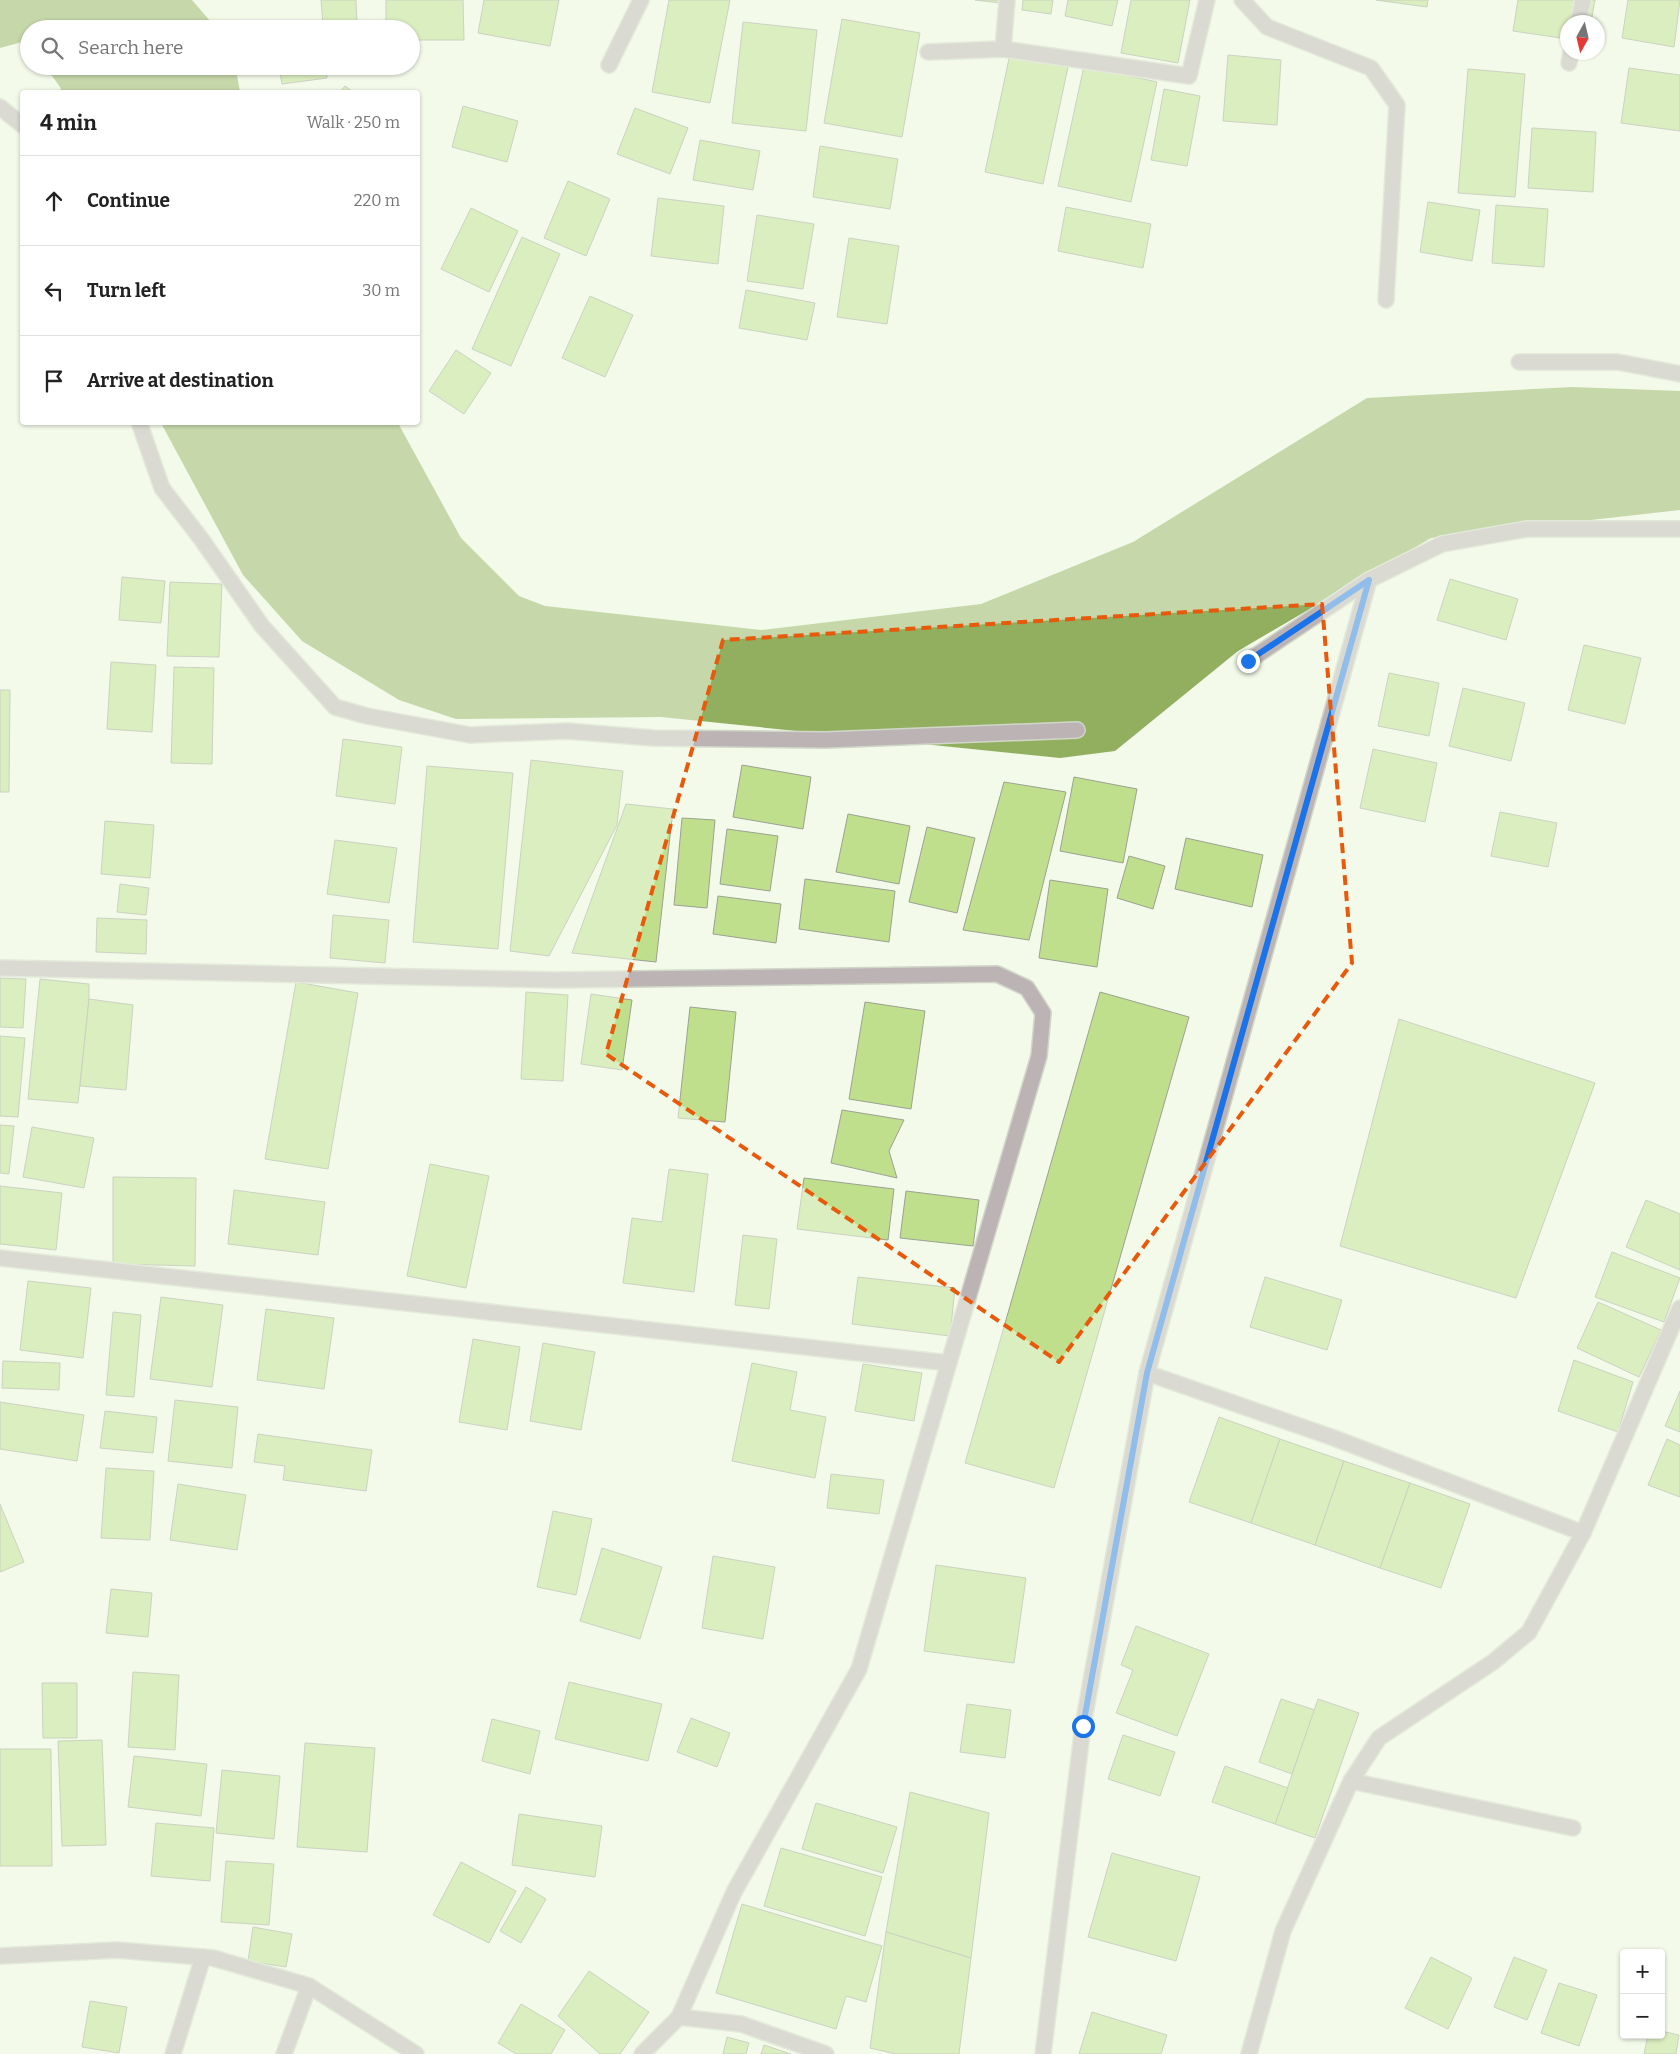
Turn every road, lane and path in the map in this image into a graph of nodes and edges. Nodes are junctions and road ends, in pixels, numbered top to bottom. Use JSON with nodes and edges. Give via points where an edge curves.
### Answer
{"nodes":[{"id":1,"x":641,"y":0,"type":"edge"},
{"id":2,"x":1007,"y":0,"type":"edge"},
{"id":3,"x":1207,"y":0,"type":"edge"},
{"id":4,"x":1242,"y":0,"type":"edge"},
{"id":5,"x":1583,"y":0,"type":"edge"},
{"id":6,"x":1580,"y":15,"type":"edge"},
{"id":7,"x":1003,"y":49,"type":"junction"},
{"id":8,"x":928,"y":52,"type":"dead end"},
{"id":9,"x":609,"y":65,"type":"dead end"},
{"id":10,"x":0,"y":107,"type":"edge"},
{"id":11,"x":20,"y":123,"type":"edge"},
{"id":12,"x":1386,"y":300,"type":"dead end"},
{"id":13,"x":1519,"y":362,"type":"dead end"},
{"id":14,"x":1680,"y":374,"type":"edge"},
{"id":15,"x":140,"y":425,"type":"edge"},
{"id":16,"x":1680,"y":529,"type":"edge"},
{"id":17,"x":1369,"y":580,"type":"junction"},
{"id":18,"x":1248,"y":661,"type":"dead end"},
{"id":19,"x":1077,"y":730,"type":"dead end"},
{"id":20,"x":0,"y":968,"type":"edge"},
{"id":21,"x":0,"y":1258,"type":"edge"},
{"id":22,"x":1680,"y":1308,"type":"edge"},
{"id":23,"x":949,"y":1362,"type":"junction"},
{"id":24,"x":1147,"y":1373,"type":"junction"},
{"id":25,"x":1583,"y":1533,"type":"junction"},
{"id":26,"x":1352,"y":1781,"type":"junction"},
{"id":27,"x":1573,"y":1828,"type":"dead end"},
{"id":28,"x":0,"y":1956,"type":"edge"},
{"id":29,"x":203,"y":1957,"type":"junction"},
{"id":30,"x":308,"y":1986,"type":"junction"},
{"id":31,"x":679,"y":2017,"type":"junction"},
{"id":32,"x":173,"y":2054,"type":"edge"},
{"id":33,"x":284,"y":2054,"type":"edge"},
{"id":34,"x":416,"y":2054,"type":"edge"},
{"id":35,"x":642,"y":2054,"type":"edge"},
{"id":36,"x":826,"y":2054,"type":"edge"},
{"id":37,"x":1043,"y":2054,"type":"edge"},
{"id":38,"x":1249,"y":2054,"type":"edge"}],
"edges":[{"from":1,"to":9,"type":"street"},
{"from":2,"to":7,"type":"street"},
{"from":3,"to":7,"type":"street","via":[[1189,76]]},
{"from":4,"to":12,"type":"street","via":[[1267,27],[1371,68],[1397,105]]},
{"from":5,"to":6,"type":"street"},
{"from":7,"to":8,"type":"street"},
{"from":10,"to":11,"type":"street"},
{"from":13,"to":14,"type":"street","via":[[1618,362]]},
{"from":15,"to":19,"type":"street","via":[[162,488],[262,626],[336,706],[367,716],[470,734],[567,731],[653,738],[826,740]]},
{"from":16,"to":17,"type":"street","via":[[1527,529],[1442,544]]},
{"from":17,"to":18,"type":"street"},
{"from":17,"to":24,"type":"street"},
{"from":20,"to":23,"type":"street","via":[[556,980],[997,974],[1026,988],[1043,1013],[1039,1056]]},
{"from":21,"to":23,"type":"street"},
{"from":22,"to":25,"type":"street"},
{"from":23,"to":31,"type":"street","via":[[859,1668],[734,1892]]},
{"from":24,"to":25,"type":"street","via":[[1334,1438]]},
{"from":24,"to":37,"type":"street","via":[[1083,1726]]},
{"from":25,"to":26,"type":"street","via":[[1530,1632],[1493,1662],[1379,1738]]},
{"from":26,"to":27,"type":"street"},
{"from":26,"to":38,"type":"street","via":[[1283,1931]]},
{"from":28,"to":29,"type":"street","via":[[117,1950]]},
{"from":29,"to":30,"type":"street"},
{"from":29,"to":32,"type":"street"},
{"from":30,"to":33,"type":"street"},
{"from":30,"to":34,"type":"street"},
{"from":31,"to":35,"type":"street"},
{"from":31,"to":36,"type":"street","via":[[741,2024]]}]}
